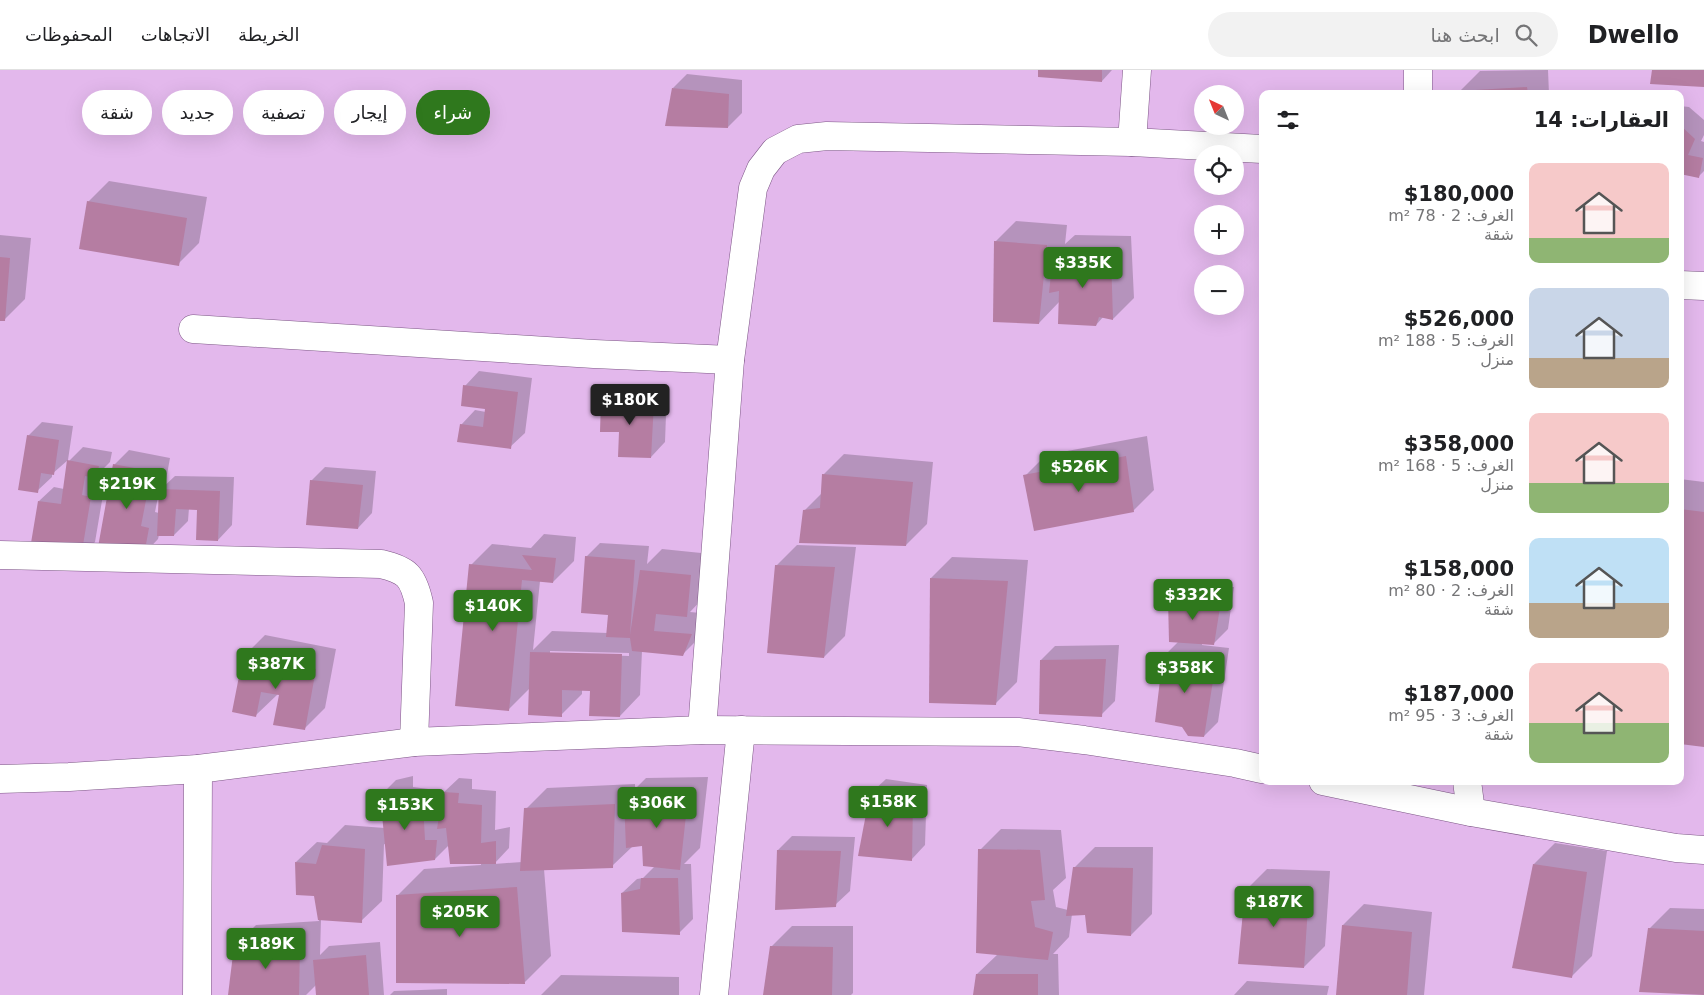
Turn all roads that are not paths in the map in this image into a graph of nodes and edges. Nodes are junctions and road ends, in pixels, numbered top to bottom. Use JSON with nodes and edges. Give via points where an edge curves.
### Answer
{"nodes":[{"id":1,"x":1137,"y":70,"type":"edge"},
{"id":2,"x":1418,"y":70,"type":"edge"},
{"id":3,"x":1418,"y":90,"type":"edge"},
{"id":4,"x":1132,"y":142,"type":"junction"},
{"id":5,"x":1259,"y":149,"type":"edge"},
{"id":6,"x":1684,"y":285,"type":"edge"},
{"id":7,"x":1704,"y":286,"type":"edge"},
{"id":8,"x":193,"y":329,"type":"dead end"},
{"id":9,"x":730,"y":360,"type":"junction"},
{"id":10,"x":0,"y":556,"type":"edge"},
{"id":11,"x":702,"y":730,"type":"junction"},
{"id":12,"x":742,"y":730,"type":"junction"},
{"id":13,"x":414,"y":742,"type":"junction"},
{"id":14,"x":1259,"y":768,"type":"edge"},
{"id":15,"x":198,"y":769,"type":"junction"},
{"id":16,"x":0,"y":779,"type":"edge"},
{"id":17,"x":1342,"y":785,"type":"edge"},
{"id":18,"x":1468,"y":785,"type":"edge"},
{"id":19,"x":1471,"y":812,"type":"junction"},
{"id":20,"x":1704,"y":850,"type":"edge"},
{"id":21,"x":197,"y":995,"type":"edge"},
{"id":22,"x":714,"y":995,"type":"edge"}],
"edges":[{"from":1,"to":4,"type":"street"},
{"from":2,"to":3,"type":"street"},
{"from":4,"to":5,"type":"street"},
{"from":4,"to":9,"type":"street","via":[[827,136],[798,139],[775,151],[761,169],[753,188]]},
{"from":6,"to":7,"type":"street"},
{"from":8,"to":9,"type":"street"},
{"from":9,"to":11,"type":"street"},
{"from":10,"to":13,"type":"street","via":[[381,564],[398,568],[409,577],[419,603]]},
{"from":11,"to":12,"type":"street"},
{"from":11,"to":13,"type":"street"},
{"from":12,"to":14,"type":"street","via":[[1018,732]]},
{"from":12,"to":22,"type":"street"},
{"from":13,"to":15,"type":"street"},
{"from":15,"to":16,"type":"street"},
{"from":15,"to":21,"type":"street"},
{"from":17,"to":19,"type":"street"},
{"from":18,"to":19,"type":"street"},
{"from":19,"to":20,"type":"street","via":[[1676,848]]}]}
